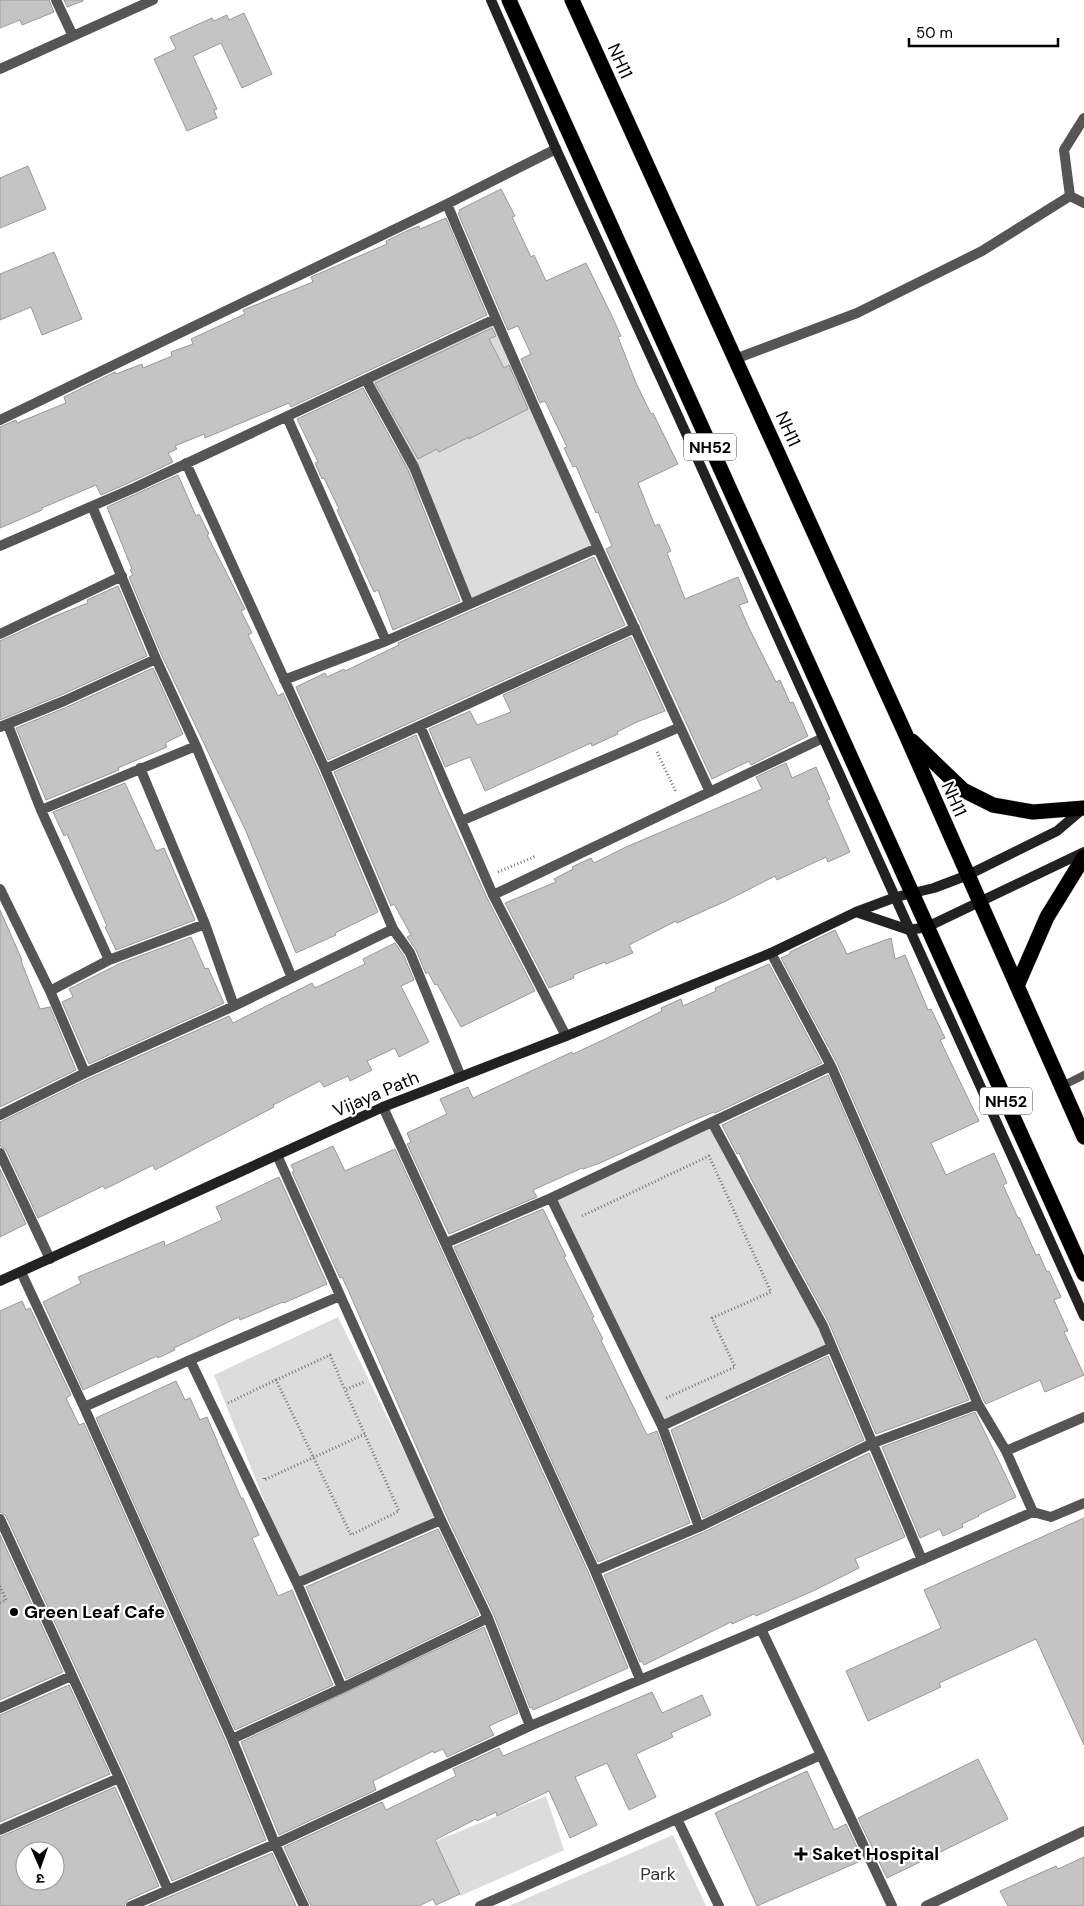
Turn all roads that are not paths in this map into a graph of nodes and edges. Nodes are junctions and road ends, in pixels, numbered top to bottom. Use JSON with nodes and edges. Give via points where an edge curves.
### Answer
{"nodes":[{"id":1,"x":56,"y":0,"type":"edge"},
{"id":2,"x":153,"y":0,"type":"edge"},
{"id":3,"x":491,"y":0,"type":"edge"},
{"id":4,"x":509,"y":0,"type":"edge"},
{"id":5,"x":572,"y":0,"type":"edge"},
{"id":6,"x":73,"y":36,"type":"junction"},
{"id":7,"x":0,"y":69,"type":"edge"},
{"id":8,"x":1084,"y":118,"type":"edge"},
{"id":9,"x":556,"y":149,"type":"junction"},
{"id":10,"x":1070,"y":196,"type":"junction"},
{"id":11,"x":1084,"y":203,"type":"edge"},
{"id":12,"x":447,"y":204,"type":"junction"},
{"id":13,"x":495,"y":319,"type":"junction"},
{"id":14,"x":735,"y":359,"type":"junction"},
{"id":15,"x":366,"y":380,"type":"junction"},
{"id":16,"x":287,"y":417,"type":"junction"},
{"id":17,"x":0,"y":420,"type":"edge"},
{"id":18,"x":186,"y":464,"type":"junction"},
{"id":19,"x":92,"y":506,"type":"junction"},
{"id":20,"x":0,"y":546,"type":"edge"},
{"id":21,"x":597,"y":548,"type":"junction"},
{"id":22,"x":122,"y":576,"type":"junction"},
{"id":23,"x":469,"y":604,"type":"junction"},
{"id":24,"x":635,"y":628,"type":"junction"},
{"id":25,"x":0,"y":634,"type":"edge"},
{"id":26,"x":386,"y":641,"type":"junction"},
{"id":27,"x":156,"y":659,"type":"junction"},
{"id":28,"x":284,"y":680,"type":"junction"},
{"id":29,"x":4,"y":726,"type":"edge"},
{"id":30,"x":420,"y":726,"type":"junction"},
{"id":31,"x":680,"y":727,"type":"junction"},
{"id":32,"x":906,"y":735,"type":"junction"},
{"id":33,"x":823,"y":738,"type":"junction"},
{"id":34,"x":196,"y":746,"type":"junction"},
{"id":35,"x":140,"y":768,"type":"junction"},
{"id":36,"x":325,"y":769,"type":"junction"},
{"id":37,"x":710,"y":792,"type":"junction"},
{"id":38,"x":1084,"y":808,"type":"edge"},
{"id":39,"x":41,"y":810,"type":"junction"},
{"id":40,"x":462,"y":821,"type":"junction"},
{"id":41,"x":1084,"y":852,"type":"edge"},
{"id":42,"x":1084,"y":857,"type":"edge"},
{"id":43,"x":968,"y":875,"type":"junction"},
{"id":44,"x":0,"y":889,"type":"edge"},
{"id":45,"x":493,"y":894,"type":"junction"},
{"id":46,"x":912,"y":894,"type":"junction"},
{"id":47,"x":896,"y":897,"type":"junction"},
{"id":48,"x":980,"y":901,"type":"junction"},
{"id":49,"x":856,"y":912,"type":"junction"},
{"id":50,"x":205,"y":924,"type":"junction"},
{"id":51,"x":927,"y":927,"type":"junction"},
{"id":52,"x":393,"y":929,"type":"junction"},
{"id":53,"x":909,"y":930,"type":"junction"},
{"id":54,"x":771,"y":953,"type":"junction"},
{"id":55,"x":109,"y":960,"type":"junction"},
{"id":56,"x":292,"y":978,"type":"junction"},
{"id":57,"x":1017,"y":986,"type":"junction"},
{"id":58,"x":50,"y":991,"type":"junction"},
{"id":59,"x":234,"y":1006,"type":"junction"},
{"id":60,"x":566,"y":1036,"type":"junction"},
{"id":61,"x":831,"y":1066,"type":"junction"},
{"id":62,"x":85,"y":1073,"type":"junction"},
{"id":63,"x":1084,"y":1075,"type":"edge"},
{"id":64,"x":461,"y":1077,"type":"junction"},
{"id":65,"x":1062,"y":1086,"type":"junction"},
{"id":66,"x":383,"y":1107,"type":"junction"},
{"id":67,"x":0,"y":1115,"type":"edge"},
{"id":68,"x":712,"y":1122,"type":"junction"},
{"id":69,"x":1084,"y":1137,"type":"edge"},
{"id":70,"x":0,"y":1153,"type":"edge"},
{"id":71,"x":277,"y":1155,"type":"junction"},
{"id":72,"x":551,"y":1198,"type":"junction"},
{"id":73,"x":446,"y":1243,"type":"junction"},
{"id":74,"x":50,"y":1258,"type":"junction"},
{"id":75,"x":21,"y":1272,"type":"junction"},
{"id":76,"x":1084,"y":1274,"type":"edge"},
{"id":77,"x":0,"y":1281,"type":"edge"},
{"id":78,"x":340,"y":1296,"type":"junction"},
{"id":79,"x":1084,"y":1316,"type":"edge"},
{"id":80,"x":832,"y":1347,"type":"junction"},
{"id":81,"x":190,"y":1360,"type":"junction"},
{"id":82,"x":978,"y":1404,"type":"junction"},
{"id":83,"x":84,"y":1407,"type":"junction"},
{"id":84,"x":1084,"y":1417,"type":"edge"},
{"id":85,"x":662,"y":1426,"type":"junction"},
{"id":86,"x":873,"y":1443,"type":"junction"},
{"id":87,"x":1006,"y":1451,"type":"junction"},
{"id":88,"x":1084,"y":1503,"type":"edge"},
{"id":89,"x":1033,"y":1512,"type":"junction"},
{"id":90,"x":0,"y":1519,"type":"edge"},
{"id":91,"x":441,"y":1520,"type":"junction"},
{"id":92,"x":699,"y":1527,"type":"junction"},
{"id":93,"x":922,"y":1560,"type":"junction"},
{"id":94,"x":595,"y":1571,"type":"junction"},
{"id":95,"x":298,"y":1584,"type":"junction"},
{"id":96,"x":488,"y":1618,"type":"junction"},
{"id":97,"x":761,"y":1629,"type":"junction"},
{"id":98,"x":71,"y":1676,"type":"junction"},
{"id":99,"x":640,"y":1679,"type":"junction"},
{"id":100,"x":342,"y":1688,"type":"junction"},
{"id":101,"x":0,"y":1708,"type":"edge"},
{"id":102,"x":530,"y":1726,"type":"junction"},
{"id":103,"x":232,"y":1739,"type":"junction"},
{"id":104,"x":821,"y":1754,"type":"junction"},
{"id":105,"x":119,"y":1778,"type":"junction"},
{"id":106,"x":677,"y":1819,"type":"junction"},
{"id":107,"x":0,"y":1830,"type":"edge"},
{"id":108,"x":1084,"y":1831,"type":"edge"},
{"id":109,"x":275,"y":1844,"type":"junction"},
{"id":110,"x":168,"y":1890,"type":"junction"},
{"id":111,"x":130,"y":1906,"type":"edge"},
{"id":112,"x":304,"y":1906,"type":"edge"},
{"id":113,"x":480,"y":1906,"type":"edge"},
{"id":114,"x":719,"y":1906,"type":"edge"},
{"id":115,"x":892,"y":1906,"type":"edge"},
{"id":116,"x":926,"y":1906,"type":"edge"}],
"edges":[{"from":1,"to":6,"type":"street"},
{"from":2,"to":6,"type":"street"},
{"from":3,"to":9,"type":"street"},
{"from":4,"to":46,"type":"highway","number":"NH52"},
{"from":5,"to":14,"type":"highway","name":"NH11"},
{"from":6,"to":7,"type":"street"},
{"from":8,"to":10,"type":"street","via":[[1064,150]]},
{"from":9,"to":12,"type":"street"},
{"from":9,"to":33,"type":"street"},
{"from":10,"to":11,"type":"street"},
{"from":10,"to":14,"type":"street","via":[[982,251],[866,309]]},
{"from":12,"to":13,"type":"street"},
{"from":12,"to":17,"type":"street"},
{"from":13,"to":15,"type":"street"},
{"from":13,"to":21,"type":"street"},
{"from":14,"to":32,"type":"highway","name":"NH11"},
{"from":15,"to":16,"type":"street"},
{"from":15,"to":23,"type":"street","via":[[414,467]]},
{"from":16,"to":18,"type":"street"},
{"from":16,"to":26,"type":"street"},
{"from":18,"to":19,"type":"street"},
{"from":18,"to":28,"type":"street"},
{"from":19,"to":20,"type":"street"},
{"from":19,"to":22,"type":"street"},
{"from":21,"to":23,"type":"street"},
{"from":21,"to":24,"type":"street"},
{"from":22,"to":25,"type":"street"},
{"from":22,"to":27,"type":"street"},
{"from":23,"to":26,"type":"street"},
{"from":24,"to":30,"type":"street"},
{"from":24,"to":31,"type":"street"},
{"from":26,"to":28,"type":"street"},
{"from":27,"to":29,"type":"street"},
{"from":27,"to":34,"type":"street"},
{"from":28,"to":36,"type":"street"},
{"from":29,"to":39,"type":"street"},
{"from":30,"to":36,"type":"street"},
{"from":30,"to":40,"type":"street"},
{"from":31,"to":37,"type":"street"},
{"from":31,"to":40,"type":"street"},
{"from":32,"to":38,"type":"highway","via":[[963,790],[993,805],[1033,812]]},
{"from":32,"to":43,"type":"highway","name":"NH11"},
{"from":33,"to":37,"type":"street"},
{"from":33,"to":47,"type":"street"},
{"from":34,"to":35,"type":"street"},
{"from":34,"to":56,"type":"street"},
{"from":35,"to":39,"type":"street"},
{"from":35,"to":50,"type":"street"},
{"from":36,"to":52,"type":"street"},
{"from":37,"to":45,"type":"street"},
{"from":38,"to":43,"type":"street","name":"Vijaya Path","via":[[1057,831]]},
{"from":39,"to":55,"type":"street"},
{"from":40,"to":45,"type":"street"},
{"from":41,"to":48,"type":"street"},
{"from":42,"to":57,"type":"highway","via":[[1047,917]]},
{"from":43,"to":46,"type":"street","name":"Vijaya Path"},
{"from":43,"to":48,"type":"highway","name":"NH11"},
{"from":44,"to":58,"type":"street"},
{"from":45,"to":60,"type":"street"},
{"from":46,"to":47,"type":"street","name":"Vijaya Path"},
{"from":46,"to":51,"type":"highway","number":"NH52"},
{"from":47,"to":49,"type":"street","name":"Vijaya Path"},
{"from":47,"to":53,"type":"street"},
{"from":48,"to":51,"type":"street"},
{"from":48,"to":57,"type":"highway","name":"NH11"},
{"from":49,"to":53,"type":"street"},
{"from":49,"to":54,"type":"street","name":"Vijaya Path"},
{"from":50,"to":55,"type":"street"},
{"from":50,"to":59,"type":"street"},
{"from":51,"to":53,"type":"street"},
{"from":51,"to":76,"type":"highway","number":"NH52"},
{"from":52,"to":56,"type":"street"},
{"from":52,"to":64,"type":"street","via":[[410,953]]},
{"from":53,"to":79,"type":"street"},
{"from":54,"to":60,"type":"street","name":"Vijaya Path"},
{"from":54,"to":61,"type":"street"},
{"from":55,"to":58,"type":"street"},
{"from":56,"to":59,"type":"street"},
{"from":57,"to":65,"type":"highway","name":"NH11"},
{"from":58,"to":62,"type":"street"},
{"from":59,"to":62,"type":"street"},
{"from":60,"to":64,"type":"street","name":"Vijaya Path"},
{"from":61,"to":68,"type":"street"},
{"from":61,"to":82,"type":"street"},
{"from":62,"to":67,"type":"street"},
{"from":63,"to":65,"type":"lane"},
{"from":64,"to":66,"type":"street","name":"Vijaya Path"},
{"from":65,"to":69,"type":"highway","name":"NH11"},
{"from":66,"to":71,"type":"street","name":"Vijaya Path"},
{"from":66,"to":73,"type":"street"},
{"from":68,"to":72,"type":"street"},
{"from":68,"to":80,"type":"street"},
{"from":70,"to":74,"type":"street"},
{"from":71,"to":74,"type":"street","name":"Vijaya Path"},
{"from":71,"to":78,"type":"street"},
{"from":72,"to":73,"type":"street"},
{"from":72,"to":85,"type":"street"},
{"from":73,"to":94,"type":"street"},
{"from":74,"to":75,"type":"street","name":"Vijaya Path"},
{"from":75,"to":77,"type":"street","name":"Vijaya Path"},
{"from":75,"to":83,"type":"street"},
{"from":78,"to":81,"type":"street"},
{"from":78,"to":91,"type":"street"},
{"from":80,"to":85,"type":"street"},
{"from":80,"to":86,"type":"street"},
{"from":81,"to":83,"type":"street"},
{"from":81,"to":95,"type":"street"},
{"from":82,"to":86,"type":"street"},
{"from":82,"to":87,"type":"street"},
{"from":83,"to":103,"type":"street"},
{"from":84,"to":87,"type":"street"},
{"from":85,"to":92,"type":"street"},
{"from":86,"to":92,"type":"street"},
{"from":86,"to":93,"type":"street"},
{"from":87,"to":89,"type":"street"},
{"from":88,"to":89,"type":"street","via":[[1051,1517]]},
{"from":89,"to":93,"type":"street"},
{"from":90,"to":98,"type":"street"},
{"from":91,"to":95,"type":"street"},
{"from":91,"to":96,"type":"street"},
{"from":92,"to":94,"type":"street"},
{"from":93,"to":97,"type":"street"},
{"from":94,"to":99,"type":"street"},
{"from":95,"to":100,"type":"street"},
{"from":96,"to":100,"type":"street"},
{"from":96,"to":102,"type":"street"},
{"from":97,"to":99,"type":"street"},
{"from":97,"to":104,"type":"street"},
{"from":98,"to":101,"type":"street"},
{"from":98,"to":105,"type":"street"},
{"from":99,"to":102,"type":"street"},
{"from":100,"to":103,"type":"street"},
{"from":102,"to":109,"type":"street"},
{"from":103,"to":109,"type":"street"},
{"from":104,"to":106,"type":"street"},
{"from":104,"to":115,"type":"street"},
{"from":105,"to":107,"type":"street"},
{"from":105,"to":110,"type":"street"},
{"from":106,"to":113,"type":"street"},
{"from":106,"to":114,"type":"street"},
{"from":108,"to":116,"type":"street"},
{"from":109,"to":110,"type":"street"},
{"from":109,"to":112,"type":"street"},
{"from":110,"to":111,"type":"street"}]}
